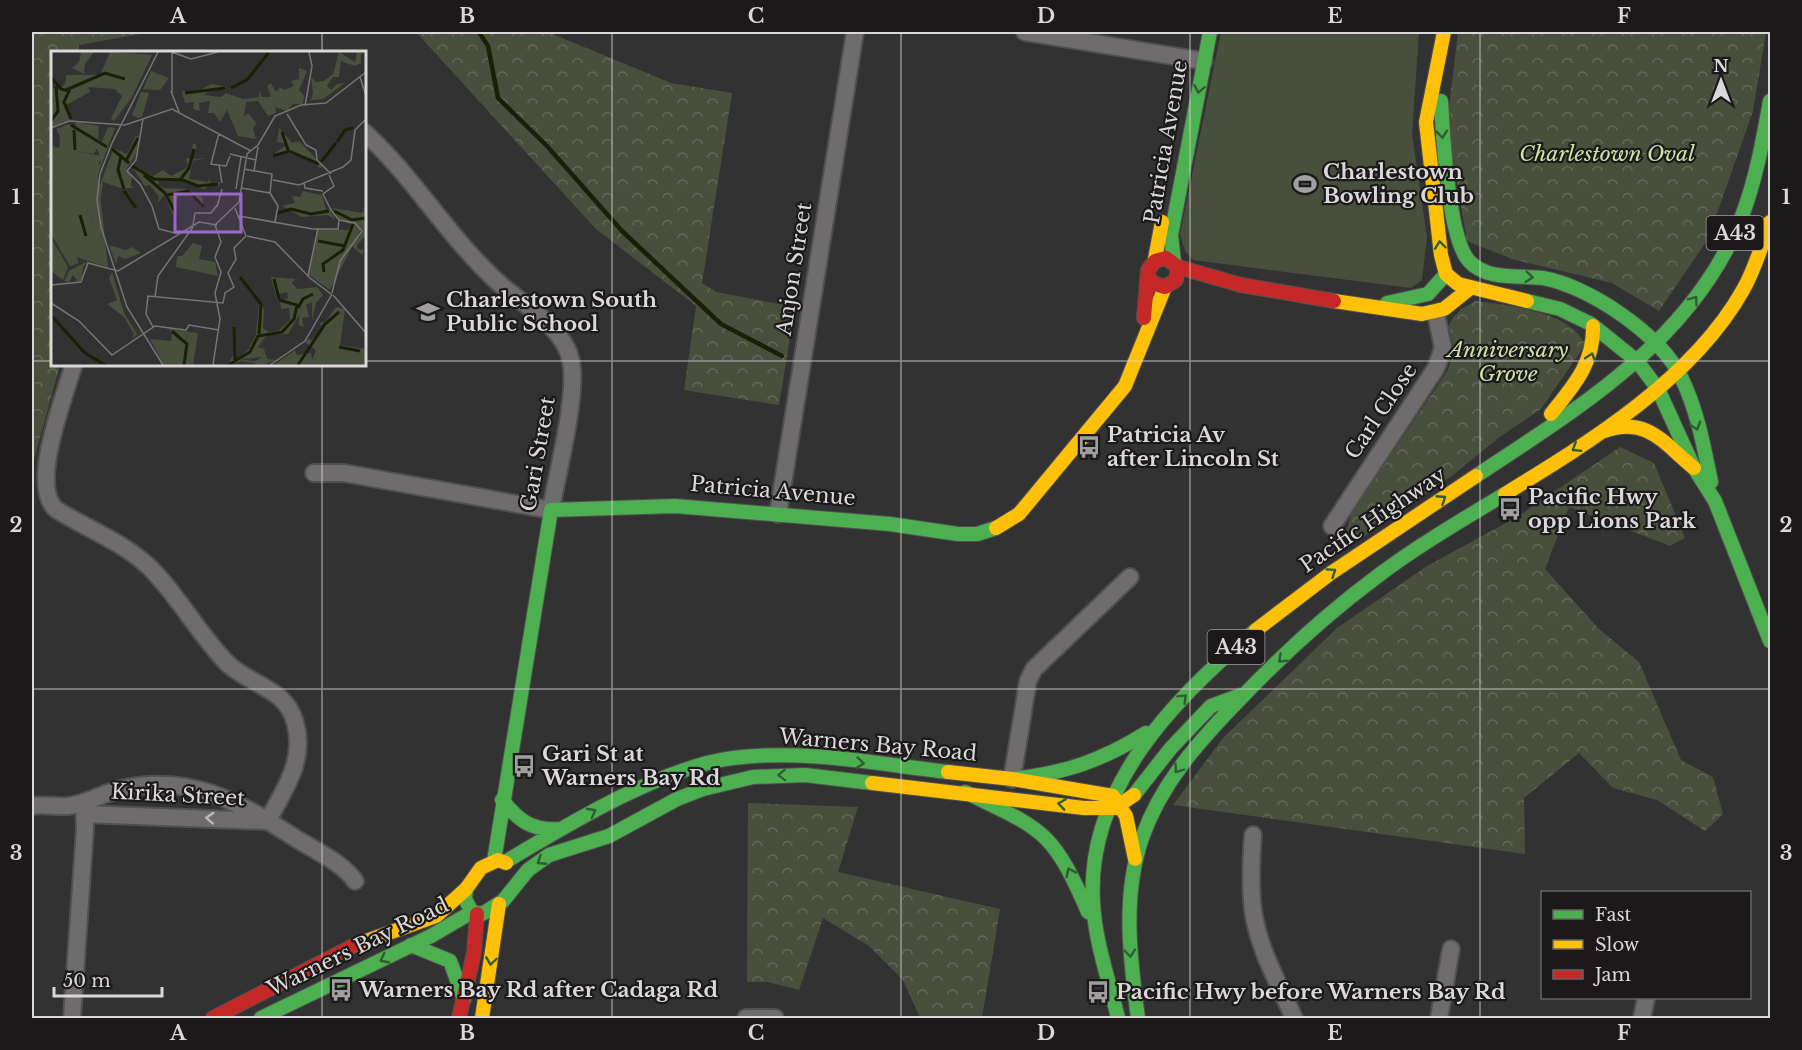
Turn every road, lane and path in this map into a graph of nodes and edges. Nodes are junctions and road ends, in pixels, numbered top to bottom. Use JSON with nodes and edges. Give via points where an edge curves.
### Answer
{"nodes":[{"id":1,"x":855,"y":32,"type":"edge"},
{"id":2,"x":1025,"y":32,"type":"edge"},
{"id":3,"x":1198,"y":32,"type":"edge"},
{"id":4,"x":1210,"y":32,"type":"edge"},
{"id":5,"x":1444,"y":32,"type":"edge"},
{"id":6,"x":1439,"y":54,"type":"junction"},
{"id":7,"x":1198,"y":60,"type":"junction"},
{"id":8,"x":1770,"y":101,"type":"edge"},
{"id":9,"x":366,"y":134,"type":"edge"},
{"id":10,"x":1770,"y":222,"type":"edge"},
{"id":11,"x":1155,"y":259,"type":"junction"},
{"id":12,"x":1176,"y":265,"type":"junction"},
{"id":13,"x":1446,"y":274,"type":"junction"},
{"id":14,"x":1149,"y":277,"type":"junction"},
{"id":15,"x":1240,"y":285,"type":"junction"},
{"id":16,"x":1168,"y":286,"type":"junction"},
{"id":17,"x":1469,"y":289,"type":"junction"},
{"id":18,"x":1356,"y":305,"type":"junction"},
{"id":19,"x":1436,"y":314,"type":"junction"},
{"id":20,"x":1593,"y":326,"type":"junction"},
{"id":21,"x":1656,"y":345,"type":"junction"},
{"id":22,"x":1141,"y":349,"type":"junction"},
{"id":23,"x":1638,"y":361,"type":"junction"},
{"id":24,"x":73,"y":366,"type":"edge"},
{"id":25,"x":1679,"y":370,"type":"junction"},
{"id":26,"x":1658,"y":389,"type":"junction"},
{"id":27,"x":1599,"y":433,"type":"junction"},
{"id":28,"x":1533,"y":438,"type":"junction"},
{"id":29,"x":1694,"y":468,"type":"junction"},
{"id":30,"x":314,"y":472,"type":"dead end"},
{"id":31,"x":1715,"y":501,"type":"junction"},
{"id":32,"x":551,"y":510,"type":"junction"},
{"id":33,"x":778,"y":514,"type":"junction"},
{"id":34,"x":1332,"y":526,"type":"dead end"},
{"id":35,"x":1130,"y":577,"type":"dead end"},
{"id":36,"x":1765,"y":613,"type":"edge"},
{"id":37,"x":1770,"y":641,"type":"edge"},
{"id":38,"x":1244,"y":694,"type":"junction"},
{"id":39,"x":1159,"y":724,"type":"junction"},
{"id":40,"x":1012,"y":779,"type":"junction"},
{"id":41,"x":965,"y":792,"type":"junction"},
{"id":42,"x":502,"y":800,"type":"junction"},
{"id":43,"x":1115,"y":803,"type":"junction"},
{"id":44,"x":32,"y":806,"type":"edge"},
{"id":45,"x":85,"y":808,"type":"junction"},
{"id":46,"x":268,"y":820,"type":"junction"},
{"id":47,"x":561,"y":829,"type":"junction"},
{"id":48,"x":1252,"y":836,"type":"dead end"},
{"id":49,"x":499,"y":861,"type":"junction"},
{"id":50,"x":1135,"y":861,"type":"junction"},
{"id":51,"x":355,"y":881,"type":"dead end"},
{"id":52,"x":512,"y":888,"type":"junction"},
{"id":53,"x":466,"y":889,"type":"junction"},
{"id":54,"x":499,"y":904,"type":"junction"},
{"id":55,"x":475,"y":913,"type":"junction"},
{"id":56,"x":1094,"y":925,"type":"junction"},
{"id":57,"x":411,"y":945,"type":"junction"},
{"id":58,"x":1451,"y":950,"type":"dead end"},
{"id":59,"x":464,"y":999,"type":"junction"},
{"id":60,"x":1646,"y":999,"type":"edge"},
{"id":61,"x":72,"y":1018,"type":"edge"},
{"id":62,"x":213,"y":1018,"type":"edge"},
{"id":63,"x":261,"y":1018,"type":"edge"},
{"id":64,"x":459,"y":1018,"type":"edge"},
{"id":65,"x":482,"y":1018,"type":"edge"},
{"id":66,"x":746,"y":1018,"type":"edge"},
{"id":67,"x":772,"y":1018,"type":"edge"},
{"id":68,"x":1118,"y":1018,"type":"edge"},
{"id":69,"x":1138,"y":1018,"type":"edge"},
{"id":70,"x":1294,"y":1018,"type":"edge"},
{"id":71,"x":1439,"y":1018,"type":"edge"},
{"id":72,"x":1642,"y":1018,"type":"edge"}],
"edges":[{"from":1,"to":33,"type":"street","name":"Anjon Street"},
{"from":2,"to":7,"type":"street"},
{"from":3,"to":7,"type":"main road","name":"Patricia Avenue"},
{"from":4,"to":7,"type":"main road","name":"Patricia Avenue"},
{"from":5,"to":6,"type":"main road"},
{"from":13,"to":6,"type":"main road","one_way":true,"via":[[1426,134]]},
{"from":6,"to":21,"type":"main road","one_way":true,"via":[[1445,162],[1463,253],[1476,267],[1488,272],[1564,284],[1622,317]]},
{"from":7,"to":11,"type":"main road","name":"Patricia Avenue"},
{"from":7,"to":12,"type":"main road","name":"Patricia Avenue","one_way":true,"via":[[1173,226]]},
{"from":21,"to":8,"type":"main road","name":"Pacific Highway","number":"A43","one_way":true,"via":[[1680,319],[1729,246],[1754,185]]},
{"from":9,"to":32,"type":"street","name":"Gari Street","via":[[392,160],[466,253],[552,328],[568,351],[572,390]]},
{"from":10,"to":25,"type":"main road","number":"A43","via":[[1758,277]]},
{"from":11,"to":12,"type":"main road","via":[[1169,258]]},
{"from":11,"to":14,"type":"main road","via":[[1150,264]]},
{"from":12,"to":15,"type":"main road"},
{"from":12,"to":16,"type":"main road","via":[[1176,280]]},
{"from":13,"to":17,"type":"main road"},
{"from":13,"to":18,"type":"main road","via":[[1435,289],[1421,297]]},
{"from":14,"to":16,"type":"main road","via":[[1152,283]]},
{"from":14,"to":22,"type":"main road","name":"Patricia Avenue"},
{"from":15,"to":16,"type":"main road"},
{"from":15,"to":18,"type":"main road"},
{"from":16,"to":22,"type":"main road","name":"Patricia Avenue"},
{"from":17,"to":19,"type":"main road"},
{"from":17,"to":20,"type":"main road","via":[[1544,303]]},
{"from":18,"to":19,"type":"main road","via":[[1391,312]]},
{"from":19,"to":34,"type":"street","name":"Carl Close","via":[[1443,348],[1436,368]]},
{"from":20,"to":23,"type":"main road"},
{"from":28,"to":20,"type":"main road","one_way":true,"via":[[1588,366],[1594,346]]},
{"from":21,"to":23,"type":"main road","name":"Pacific Highway","number":"A43"},
{"from":21,"to":25,"type":"main road"},
{"from":22,"to":33,"type":"main road","name":"Patricia Avenue","via":[[1125,386],[1019,514],[1004,525],[977,534],[958,534]]},
{"from":23,"to":26,"type":"main road"},
{"from":23,"to":28,"type":"main road","name":"Pacific Highway","number":"A43"},
{"from":24,"to":46,"type":"street","via":[[53,434],[46,482],[48,500],[57,510],[142,561],[229,665],[263,684],[293,714],[298,736],[297,759]]},
{"from":25,"to":26,"type":"main road","number":"A43"},
{"from":25,"to":31,"type":"main road","one_way":true,"via":[[1707,460]]},
{"from":26,"to":27,"type":"main road","number":"A43"},
{"from":26,"to":29,"type":"main road"},
{"from":27,"to":29,"type":"main road","via":[[1634,425]]},
{"from":27,"to":38,"type":"main road","number":"A43","one_way":true,"via":[[1400,560],[1319,624]]},
{"from":39,"to":28,"type":"main road","name":"Pacific Highway","number":"A43","one_way":true,"via":[[1228,654],[1292,600]]},
{"from":29,"to":31,"type":"main road"},
{"from":30,"to":32,"type":"street","name":"Patricia Avenue","via":[[344,473]]},
{"from":31,"to":36,"type":"main road"},
{"from":32,"to":33,"type":"main road","name":"Patricia Avenue","via":[[675,506]]},
{"from":32,"to":42,"type":"main road","name":"Gari Street"},
{"from":35,"to":40,"type":"street","via":[[1034,669],[1028,681]]},
{"from":36,"to":37,"type":"main road"},
{"from":38,"to":43,"type":"main road","via":[[1211,706],[1171,748],[1136,794]]},
{"from":38,"to":50,"type":"main road","number":"A43","one_way":true,"via":[[1193,747],[1159,796]]},
{"from":39,"to":40,"type":"main road","via":[[1093,764]]},
{"from":39,"to":43,"type":"main road","name":"Pacific Highway","number":"A43","via":[[1131,763]]},
{"from":40,"to":43,"type":"main road","name":"Warners Bay Road"},
{"from":47,"to":40,"type":"main road","name":"Warners Bay Road","one_way":true,"via":[[677,771],[732,759],[789,755]]},
{"from":43,"to":41,"type":"main road","name":"Warners Bay Road","one_way":true},
{"from":41,"to":52,"type":"main road","name":"Warners Bay Road","one_way":true,"via":[[805,775],[728,782],[677,799],[609,836],[549,855]]},
{"from":56,"to":41,"type":"main road","one_way":true,"via":[[1063,858],[1044,834],[1026,820]]},
{"from":42,"to":47,"type":"main road","via":[[515,817],[531,828]]},
{"from":42,"to":49,"type":"main road","name":"Gari Street"},
{"from":43,"to":50,"type":"main road"},
{"from":43,"to":56,"type":"main road","name":"Pacific Highway","number":"A43","via":[[1095,861]]},
{"from":44,"to":45,"type":"street","name":"Kirika Street"},
{"from":46,"to":45,"type":"street","name":"Kirika Street","one_way":true},
{"from":45,"to":46,"type":"street","name":"Kirika Street","via":[[122,789],[183,785],[205,790]]},
{"from":45,"to":61,"type":"street"},
{"from":46,"to":51,"type":"street","name":"Kirika Street"},
{"from":47,"to":49,"type":"main road","name":"Warners Bay Road"},
{"from":48,"to":70,"type":"street","via":[[1253,911],[1271,969]]},
{"from":49,"to":52,"type":"main road","via":[[510,865],[514,874]]},
{"from":49,"to":53,"type":"main road","name":"Warners Bay Road","via":[[474,874]]},
{"from":50,"to":69,"type":"main road","number":"A43","one_way":true,"via":[[1128,920]]},
{"from":52,"to":54,"type":"main road","name":"Warners Bay Road"},
{"from":53,"to":55,"type":"main road","name":"Warners Bay Road","via":[[465,899]]},
{"from":53,"to":62,"type":"main road","name":"Warners Bay Road","via":[[436,916],[365,940]]},
{"from":54,"to":55,"type":"main road","name":"Warners Bay Road"},
{"from":54,"to":65,"type":"main road","one_way":true},
{"from":55,"to":57,"type":"main road","name":"Warners Bay Road"},
{"from":55,"to":59,"type":"main road","via":[[474,953]]},
{"from":56,"to":68,"type":"main road","name":"Pacific Highway","number":"A43"},
{"from":57,"to":59,"type":"main road","via":[[450,961]]},
{"from":57,"to":63,"type":"main road","name":"Warners Bay Road","one_way":true},
{"from":58,"to":71,"type":"street"},
{"from":59,"to":64,"type":"main road"},
{"from":60,"to":72,"type":"street"},
{"from":66,"to":67,"type":"street"}]}
